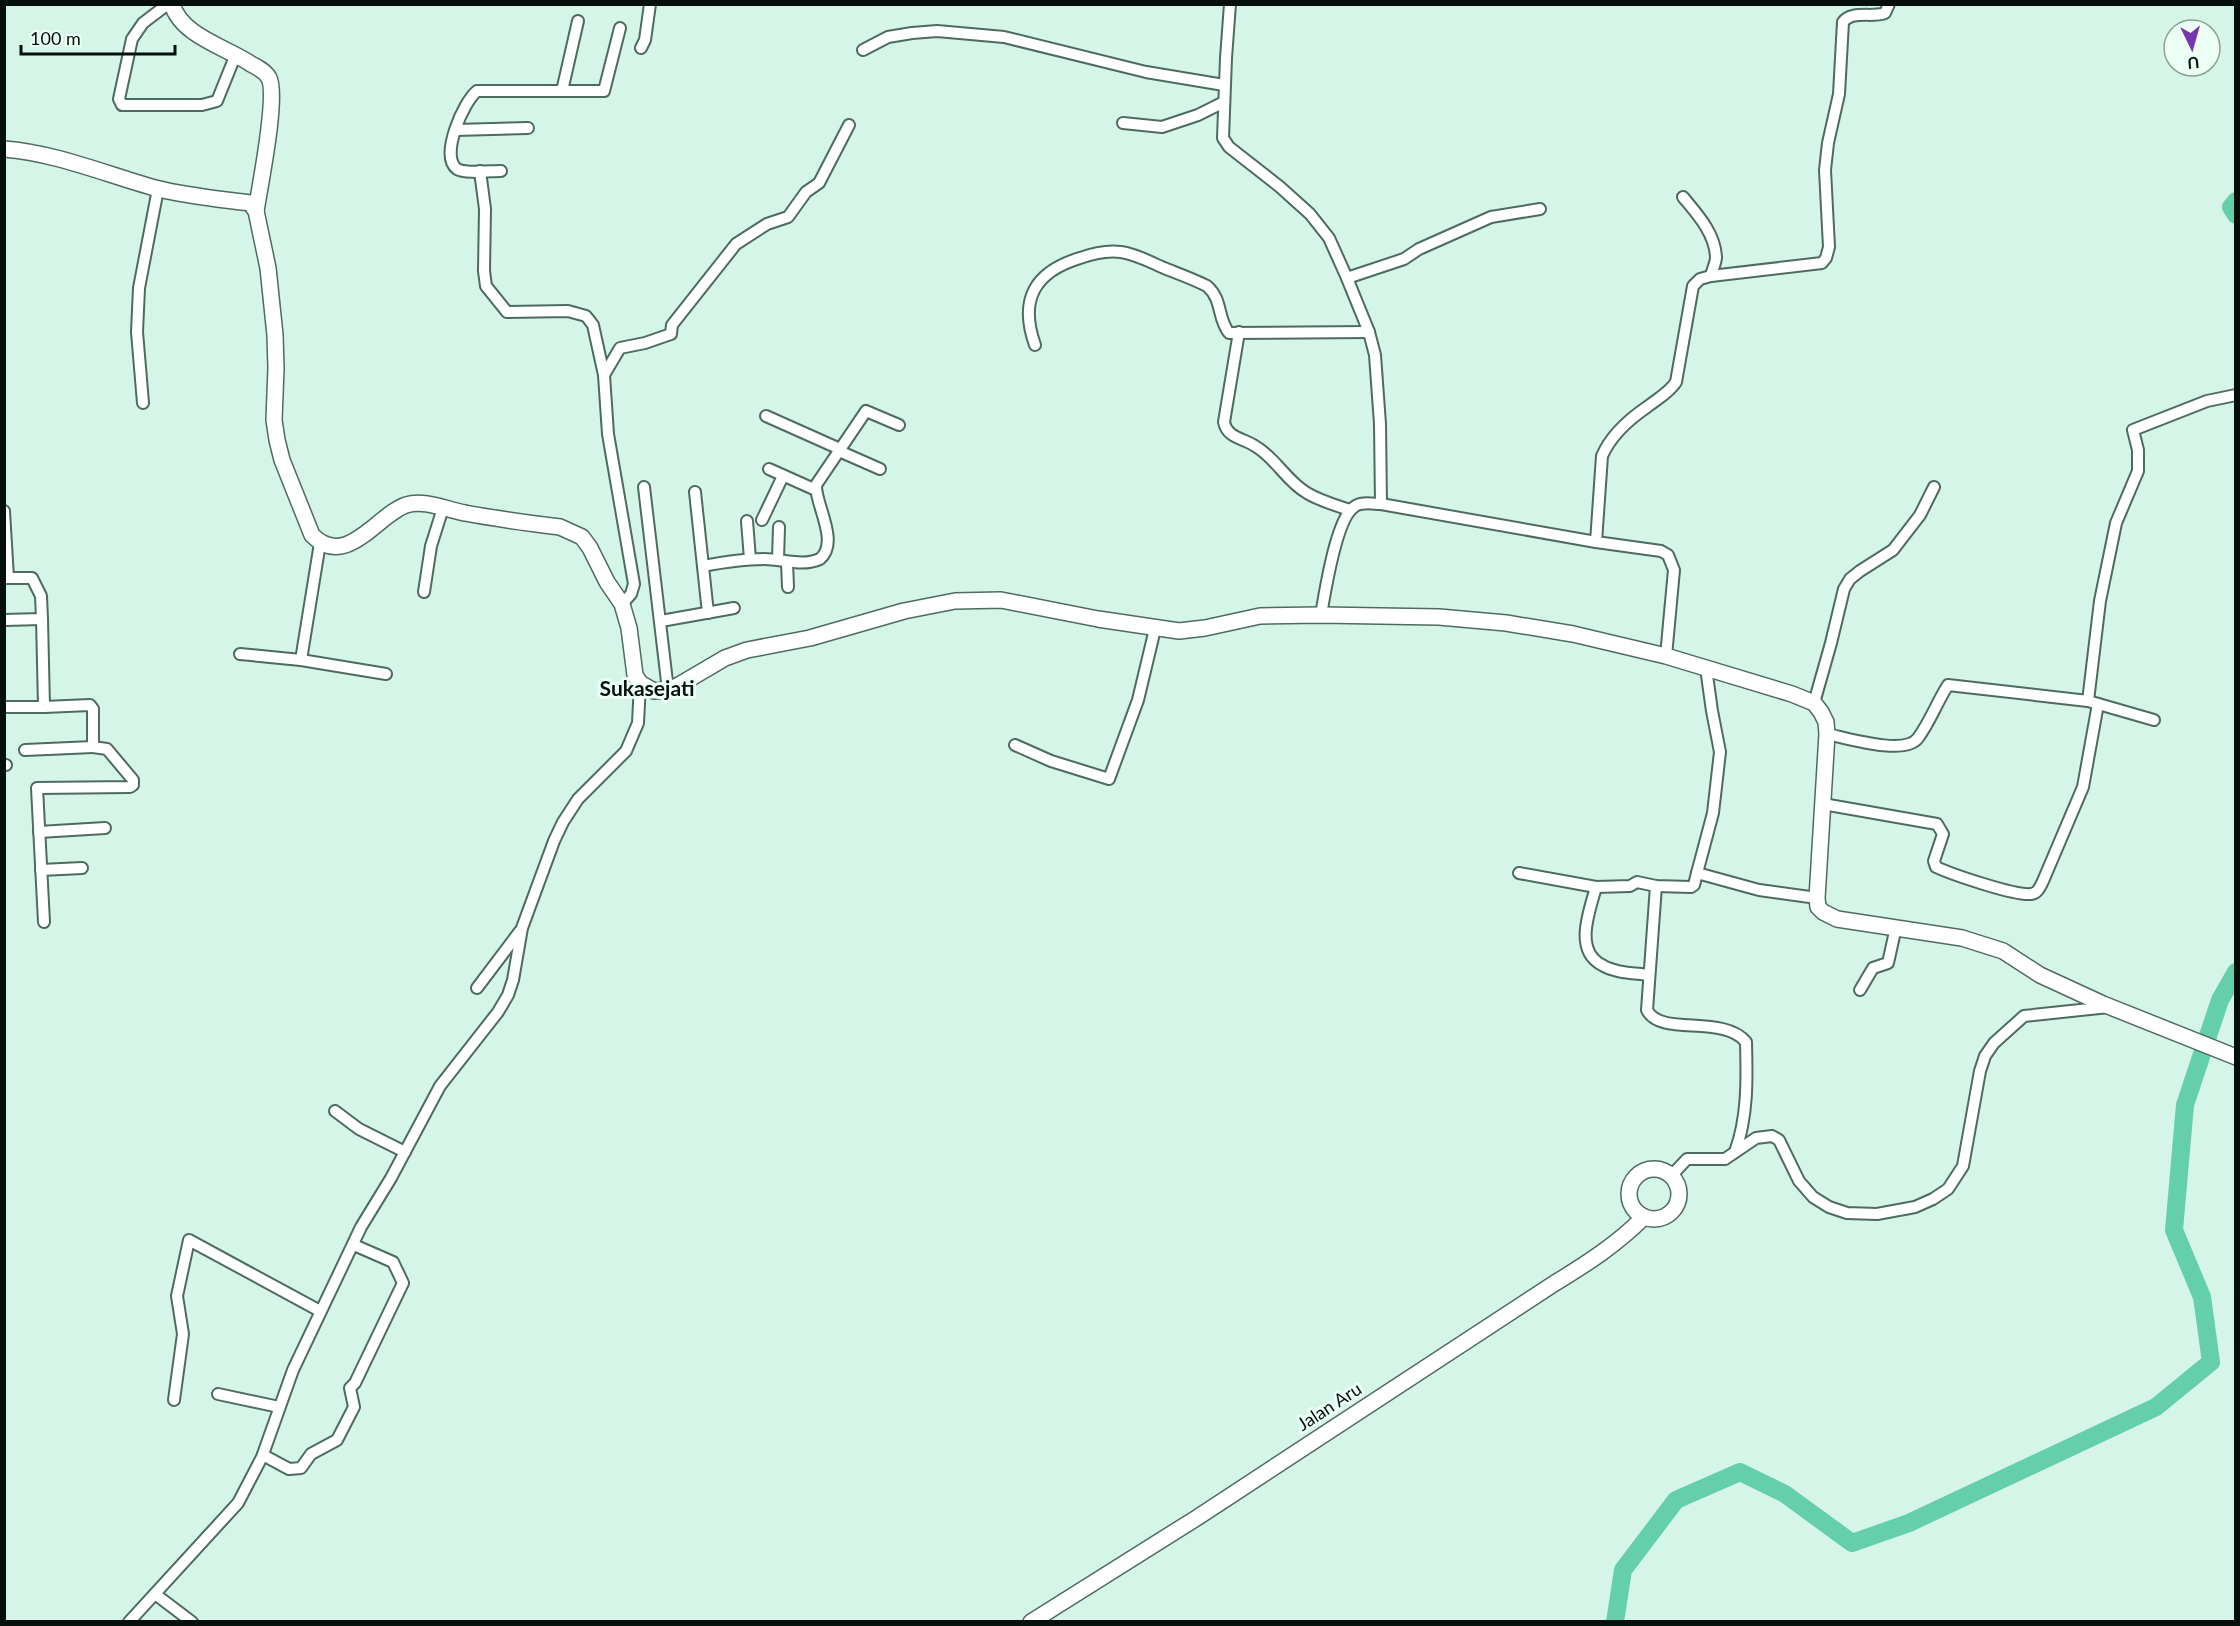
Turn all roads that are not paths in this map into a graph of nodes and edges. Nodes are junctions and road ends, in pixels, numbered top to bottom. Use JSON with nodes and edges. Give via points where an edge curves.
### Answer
{"nodes":[{"id":1,"x":170,"y":4,"type":"edge"},
{"id":2,"x":650,"y":4,"type":"edge"},
{"id":3,"x":1230,"y":4,"type":"edge"},
{"id":4,"x":1889,"y":4,"type":"edge"},
{"id":5,"x":578,"y":21,"type":"dead end"},
{"id":6,"x":620,"y":28,"type":"dead end"},
{"id":7,"x":641,"y":48,"type":"dead end"},
{"id":8,"x":863,"y":50,"type":"dead end"},
{"id":9,"x":236,"y":54,"type":"junction"},
{"id":10,"x":1224,"y":85,"type":"junction"},
{"id":11,"x":561,"y":91,"type":"junction"},
{"id":12,"x":1224,"y":102,"type":"junction"},
{"id":13,"x":1123,"y":123,"type":"dead end"},
{"id":14,"x":849,"y":125,"type":"dead end"},
{"id":15,"x":528,"y":128,"type":"dead end"},
{"id":16,"x":456,"y":130,"type":"junction"},
{"id":17,"x":4,"y":149,"type":"edge"},
{"id":18,"x":480,"y":171,"type":"junction"},
{"id":19,"x":501,"y":171,"type":"dead end"},
{"id":20,"x":158,"y":189,"type":"junction"},
{"id":21,"x":1683,"y":197,"type":"dead end"},
{"id":22,"x":1540,"y":209,"type":"dead end"},
{"id":23,"x":256,"y":211,"type":"junction"},
{"id":24,"x":1711,"y":276,"type":"junction"},
{"id":25,"x":1347,"y":278,"type":"junction"},
{"id":26,"x":1239,"y":332,"type":"junction"},
{"id":27,"x":1369,"y":332,"type":"junction"},
{"id":28,"x":1035,"y":345,"type":"dead end"},
{"id":29,"x":604,"y":375,"type":"junction"},
{"id":30,"x":2235,"y":395,"type":"edge"},
{"id":31,"x":143,"y":403,"type":"dead end"},
{"id":32,"x":765,"y":416,"type":"dead end"},
{"id":33,"x":899,"y":425,"type":"dead end"},
{"id":34,"x":840,"y":450,"type":"junction"},
{"id":35,"x":769,"y":469,"type":"dead end"},
{"id":36,"x":880,"y":469,"type":"dead end"},
{"id":37,"x":783,"y":476,"type":"junction"},
{"id":38,"x":644,"y":487,"type":"dead end"},
{"id":39,"x":1934,"y":487,"type":"dead end"},
{"id":40,"x":816,"y":490,"type":"junction"},
{"id":41,"x":695,"y":492,"type":"dead end"},
{"id":42,"x":1381,"y":504,"type":"junction"},
{"id":43,"x":443,"y":508,"type":"junction"},
{"id":44,"x":1350,"y":510,"type":"junction"},
{"id":45,"x":4,"y":511,"type":"edge"},
{"id":46,"x":762,"y":520,"type":"dead end"},
{"id":47,"x":747,"y":521,"type":"dead end"},
{"id":48,"x":779,"y":527,"type":"dead end"},
{"id":49,"x":1596,"y":542,"type":"junction"},
{"id":50,"x":320,"y":543,"type":"junction"},
{"id":51,"x":750,"y":559,"type":"junction"},
{"id":52,"x":783,"y":561,"type":"junction"},
{"id":53,"x":703,"y":566,"type":"junction"},
{"id":54,"x":6,"y":578,"type":"edge"},
{"id":55,"x":788,"y":587,"type":"dead end"},
{"id":56,"x":424,"y":592,"type":"dead end"},
{"id":57,"x":622,"y":604,"type":"junction"},
{"id":58,"x":734,"y":608,"type":"dead end"},
{"id":59,"x":708,"y":613,"type":"junction"},
{"id":60,"x":1321,"y":615,"type":"junction"},
{"id":61,"x":42,"y":619,"type":"junction"},
{"id":62,"x":4,"y":620,"type":"edge"},
{"id":63,"x":661,"y":621,"type":"junction"},
{"id":64,"x":1155,"y":628,"type":"junction"},
{"id":65,"x":240,"y":654,"type":"dead end"},
{"id":66,"x":1666,"y":656,"type":"junction"},
{"id":67,"x":301,"y":660,"type":"junction"},
{"id":68,"x":1707,"y":668,"type":"junction"},
{"id":69,"x":386,"y":674,"type":"dead end"},
{"id":70,"x":640,"y":683,"type":"junction"},
{"id":71,"x":668,"y":690,"type":"junction"},
{"id":72,"x":1814,"y":703,"type":"junction"},
{"id":73,"x":2093,"y":703,"type":"junction"},
{"id":74,"x":4,"y":707,"type":"edge"},
{"id":75,"x":44,"y":707,"type":"junction"},
{"id":76,"x":2154,"y":720,"type":"dead end"},
{"id":77,"x":1827,"y":735,"type":"junction"},
{"id":78,"x":1015,"y":745,"type":"dead end"},
{"id":79,"x":93,"y":747,"type":"junction"},
{"id":80,"x":25,"y":750,"type":"dead end"},
{"id":81,"x":1823,"y":804,"type":"junction"},
{"id":82,"x":105,"y":828,"type":"dead end"},
{"id":83,"x":39,"y":832,"type":"junction"},
{"id":84,"x":82,"y":868,"type":"dead end"},
{"id":85,"x":41,"y":870,"type":"junction"},
{"id":86,"x":1519,"y":873,"type":"dead end"},
{"id":87,"x":1697,"y":873,"type":"junction"},
{"id":88,"x":1656,"y":886,"type":"junction"},
{"id":89,"x":1596,"y":887,"type":"junction"},
{"id":90,"x":1817,"y":898,"type":"junction"},
{"id":91,"x":44,"y":922,"type":"dead end"},
{"id":92,"x":1896,"y":927,"type":"junction"},
{"id":93,"x":522,"y":928,"type":"junction"},
{"id":94,"x":1648,"y":975,"type":"junction"},
{"id":95,"x":477,"y":988,"type":"dead end"},
{"id":96,"x":1860,"y":990,"type":"dead end"},
{"id":97,"x":2109,"y":1007,"type":"junction"},
{"id":98,"x":2235,"y":1057,"type":"edge"},
{"id":99,"x":335,"y":1111,"type":"dead end"},
{"id":100,"x":405,"y":1152,"type":"junction"},
{"id":101,"x":1735,"y":1152,"type":"junction"},
{"id":102,"x":1672,"y":1175,"type":"junction"},
{"id":103,"x":1644,"y":1217,"type":"junction"},
{"id":104,"x":354,"y":1245,"type":"junction"},
{"id":105,"x":320,"y":1311,"type":"junction"},
{"id":106,"x":218,"y":1394,"type":"dead end"},
{"id":107,"x":174,"y":1400,"type":"dead end"},
{"id":108,"x":279,"y":1407,"type":"junction"},
{"id":109,"x":263,"y":1455,"type":"junction"},
{"id":110,"x":155,"y":1594,"type":"junction"},
{"id":111,"x":129,"y":1622,"type":"edge"},
{"id":112,"x":192,"y":1622,"type":"edge"},
{"id":113,"x":1031,"y":1622,"type":"edge"}],
"edges":[{"from":1,"to":9,"type":"street","via":[[185,25]]},
{"from":1,"to":9,"type":"street","via":[[143,23],[132,39],[119,99],[123,105],[202,105],[218,101]]},
{"from":2,"to":7,"type":"street"},
{"from":3,"to":10,"type":"street"},
{"from":4,"to":24,"type":"street","via":[[1885,13],[1852,15],[1843,22],[1839,94],[1825,170],[1829,247],[1826,258],[1822,263]]},
{"from":5,"to":11,"type":"street"},
{"from":6,"to":11,"type":"street","via":[[604,91]]},
{"from":8,"to":10,"type":"street","via":[[888,37],[937,31],[1004,38],[1146,72]]},
{"from":9,"to":23,"type":"street","via":[[264,72],[271,91]]},
{"from":10,"to":12,"type":"street"},
{"from":11,"to":16,"type":"street","via":[[477,91],[460,115]]},
{"from":12,"to":13,"type":"street","via":[[1162,127]]},
{"from":12,"to":25,"type":"street","via":[[1225,143],[1310,214],[1329,238]]},
{"from":14,"to":29,"type":"street","via":[[822,180],[806,192],[788,217],[767,224],[736,244],[672,325],[671,334],[620,348]]},
{"from":15,"to":16,"type":"street"},
{"from":16,"to":18,"type":"street","via":[[452,160],[457,168]]},
{"from":17,"to":20,"type":"street","via":[[63,160]]},
{"from":18,"to":19,"type":"street"},
{"from":18,"to":29,"type":"street","via":[[485,209],[486,286],[507,312],[568,311],[586,316],[593,325]]},
{"from":20,"to":23,"type":"street","via":[[250,203]]},
{"from":20,"to":31,"type":"street","via":[[139,288],[137,332]]},
{"from":21,"to":24,"type":"street","via":[[1704,222],[1712,241],[1716,258]]},
{"from":22,"to":25,"type":"street","via":[[1491,217],[1419,249],[1404,260]]},
{"from":23,"to":50,"type":"street","via":[[268,268],[275,335],[277,440],[294,492],[312,535]]},
{"from":24,"to":49,"type":"street","via":[[1693,286],[1684,347],[1673,386],[1620,428],[1607,445],[1599,472]]},
{"from":25,"to":27,"type":"street"},
{"from":26,"to":27,"type":"street"},
{"from":26,"to":28,"type":"street","via":[[1226,330],[1217,295],[1207,286],[1129,253],[1107,251],[1068,261],[1035,285],[1028,320]]},
{"from":26,"to":44,"type":"street","via":[[1225,429],[1266,453],[1306,492]]},
{"from":27,"to":42,"type":"street","via":[[1378,386]]},
{"from":29,"to":57,"type":"street","via":[[608,434],[634,585]]},
{"from":30,"to":73,"type":"street","via":[[2207,400],[2133,430],[2138,471],[2116,523],[2100,601]]},
{"from":32,"to":34,"type":"street"},
{"from":33,"to":34,"type":"street","via":[[866,411]]},
{"from":34,"to":36,"type":"street"},
{"from":34,"to":40,"type":"street"},
{"from":35,"to":37,"type":"street"},
{"from":37,"to":40,"type":"street"},
{"from":37,"to":46,"type":"street"},
{"from":38,"to":63,"type":"street"},
{"from":39,"to":72,"type":"street","via":[[1920,515],[1893,550],[1860,571],[1844,589]]},
{"from":40,"to":52,"type":"street","via":[[825,515],[825,555],[816,561]]},
{"from":41,"to":53,"type":"street"},
{"from":42,"to":44,"type":"street","via":[[1359,504]]},
{"from":42,"to":49,"type":"street"},
{"from":43,"to":50,"type":"street","via":[[407,505],[350,543]]},
{"from":43,"to":56,"type":"street","via":[[431,546]]},
{"from":43,"to":57,"type":"street","via":[[560,527],[582,537]]},
{"from":44,"to":60,"type":"street","via":[[1332,558]]},
{"from":45,"to":54,"type":"street"},
{"from":47,"to":51,"type":"street"},
{"from":48,"to":52,"type":"street"},
{"from":49,"to":66,"type":"street","via":[[1668,555],[1674,570]]},
{"from":50,"to":67,"type":"street"},
{"from":51,"to":52,"type":"street"},
{"from":51,"to":53,"type":"street"},
{"from":52,"to":55,"type":"street"},
{"from":53,"to":59,"type":"street"},
{"from":54,"to":61,"type":"street","via":[[32,578],[41,596]]},
{"from":57,"to":70,"type":"street","via":[[635,675]]},
{"from":58,"to":59,"type":"street"},
{"from":59,"to":63,"type":"street"},
{"from":60,"to":64,"type":"street","via":[[1260,616],[1179,631]]},
{"from":60,"to":66,"type":"street","via":[[1439,617],[1506,623]]},
{"from":61,"to":62,"type":"street"},
{"from":61,"to":75,"type":"street"},
{"from":63,"to":71,"type":"street"},
{"from":64,"to":71,"type":"street","via":[[1001,600],[955,601],[747,650]]},
{"from":64,"to":78,"type":"street","via":[[1137,700],[1109,779]]},
{"from":65,"to":67,"type":"street"},
{"from":66,"to":68,"type":"street"},
{"from":67,"to":69,"type":"street"},
{"from":68,"to":72,"type":"street"},
{"from":68,"to":87,"type":"street","via":[[1720,752],[1713,813]]},
{"from":70,"to":71,"type":"street","via":[[654,691]]},
{"from":70,"to":93,"type":"street","via":[[638,723],[633,737],[626,751],[578,799],[563,822]]},
{"from":72,"to":77,"type":"street","via":[[1826,722]]},
{"from":73,"to":76,"type":"street"},
{"from":73,"to":77,"type":"street","via":[[1948,685],[1917,741],[1907,746]]},
{"from":73,"to":81,"type":"street","via":[[2083,788],[2043,881],[2033,894],[2006,890],[1936,867],[1934,861],[1943,834],[1937,824]]},
{"from":74,"to":75,"type":"street"},
{"from":75,"to":79,"type":"street","via":[[90,705]]},
{"from":77,"to":81,"type":"street"},
{"from":79,"to":80,"type":"street"},
{"from":79,"to":83,"type":"street","via":[[107,749],[133,785],[37,788]]},
{"from":81,"to":90,"type":"street"},
{"from":82,"to":83,"type":"street"},
{"from":83,"to":85,"type":"street"},
{"from":84,"to":85,"type":"street"},
{"from":85,"to":91,"type":"street"},
{"from":86,"to":89,"type":"street"},
{"from":87,"to":88,"type":"street","via":[[1693,886]]},
{"from":87,"to":90,"type":"street","via":[[1760,891]]},
{"from":88,"to":89,"type":"street","via":[[1637,882],[1630,886]]},
{"from":88,"to":94,"type":"street"},
{"from":89,"to":94,"type":"street","via":[[1585,930],[1592,957],[1614,970]]},
{"from":90,"to":92,"type":"street","via":[[1818,907],[1837,919]]},
{"from":92,"to":96,"type":"street","via":[[1888,963],[1873,968]]},
{"from":92,"to":97,"type":"street","via":[[1962,938],[2003,951],[2040,975]]},
{"from":93,"to":95,"type":"street"},
{"from":93,"to":100,"type":"street","via":[[508,994],[440,1086]]},
{"from":94,"to":101,"type":"street","via":[[1647,1010],[1654,1019],[1724,1029],[1746,1042],[1747,1092]]},
{"from":97,"to":98,"type":"street"},
{"from":97,"to":101,"type":"street","via":[[2024,1016],[1994,1044],[1980,1071],[1963,1166],[1948,1189],[1915,1207],[1877,1214],[1846,1213],[1829,1207],[1799,1181],[1779,1140],[1772,1136],[1756,1138]]},
{"from":99,"to":100,"type":"street","via":[[359,1130]]},
{"from":100,"to":104,"type":"street"},
{"from":101,"to":102,"type":"street","via":[[1725,1159],[1687,1159]]},
{"from":102,"to":103,"type":"street","via":[[1679,1189],[1678,1204],[1667,1216]]},
{"from":102,"to":103,"type":"street","via":[[1656,1168],[1633,1179],[1629,1186],[1631,1204]]},
{"from":103,"to":113,"type":"street","name":"Jalan Aru","via":[[1602,1255]]},
{"from":104,"to":105,"type":"street"},
{"from":104,"to":109,"type":"street","via":[[393,1262],[403,1283],[350,1388],[354,1407],[337,1440],[311,1454],[301,1468],[289,1469]]},
{"from":105,"to":107,"type":"street","via":[[189,1239],[177,1296],[183,1334]]},
{"from":105,"to":108,"type":"street"},
{"from":106,"to":108,"type":"street"},
{"from":108,"to":109,"type":"street"},
{"from":109,"to":110,"type":"street","via":[[238,1503]]},
{"from":110,"to":111,"type":"street"},
{"from":110,"to":112,"type":"street"}]}
